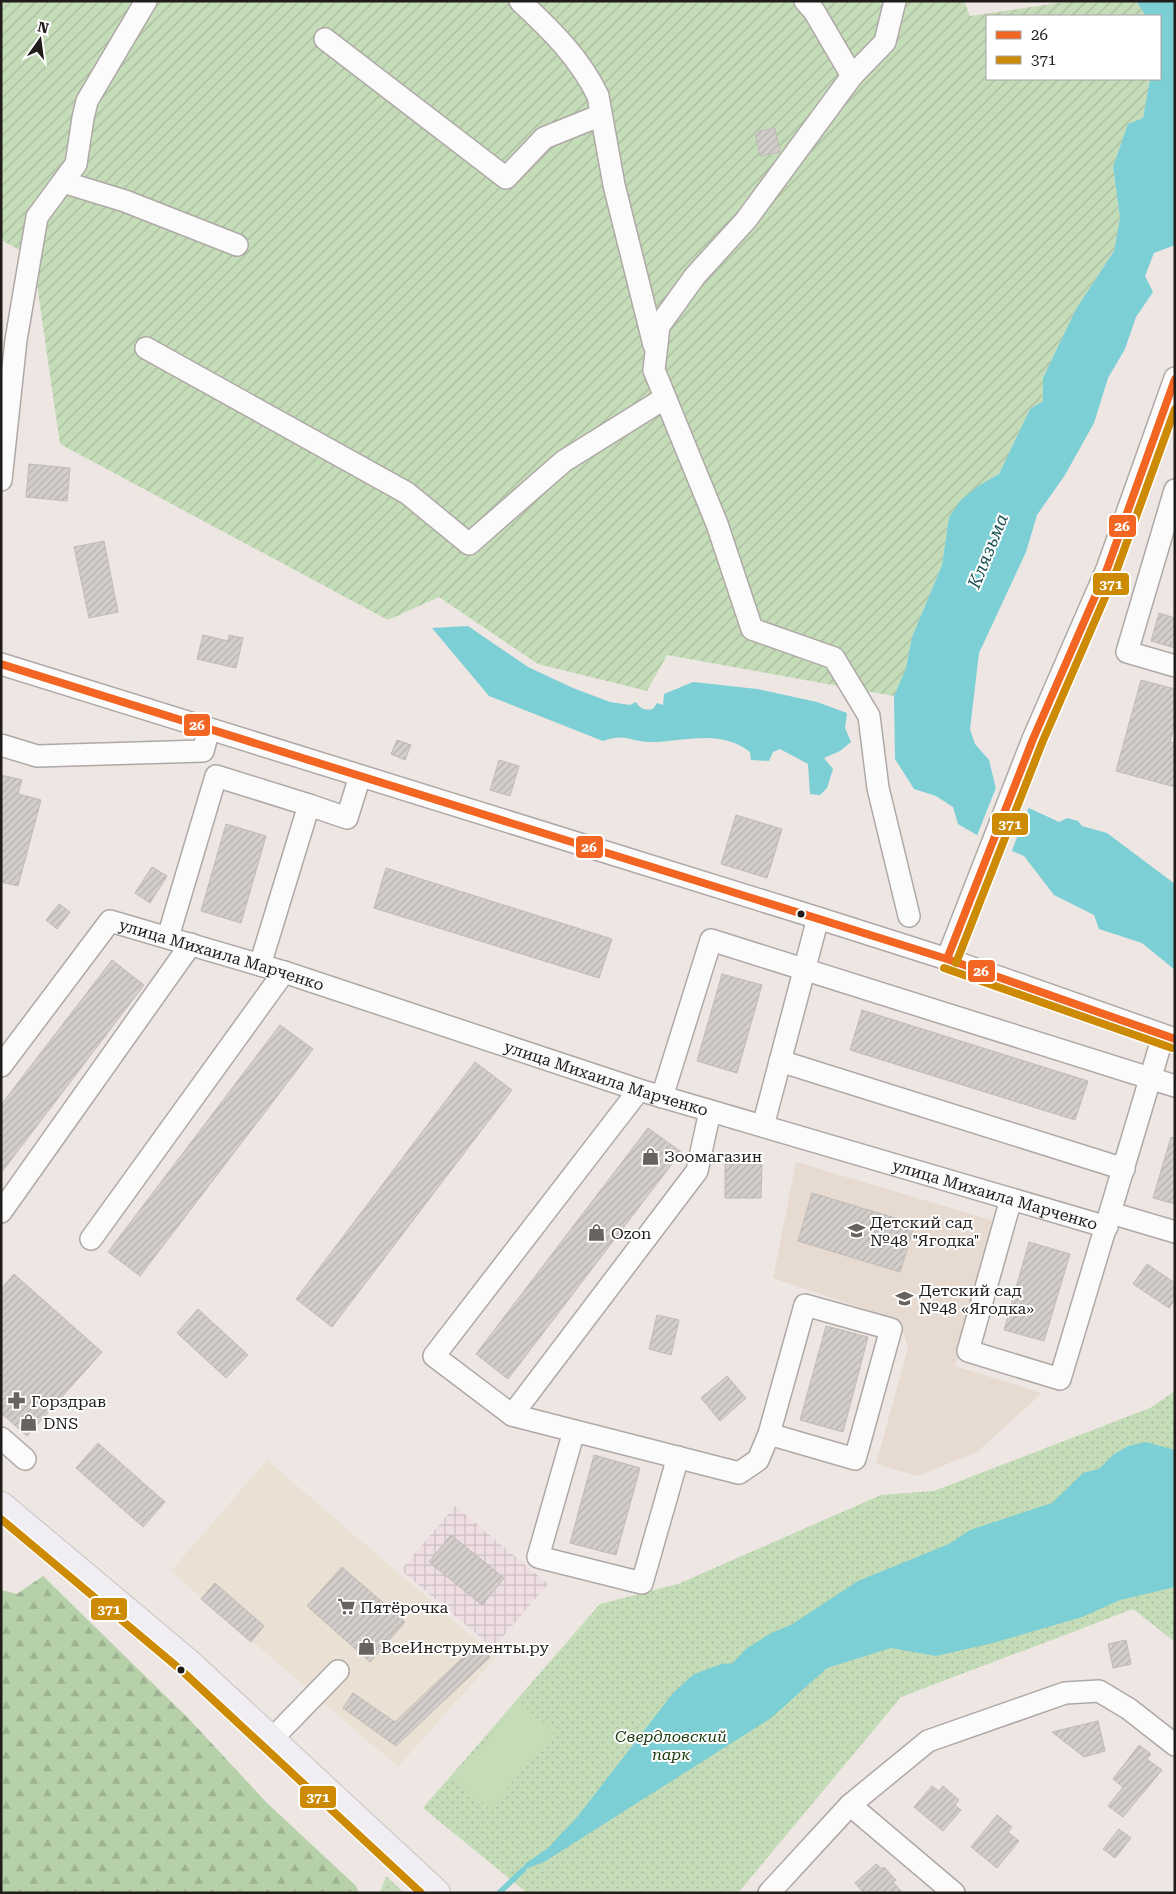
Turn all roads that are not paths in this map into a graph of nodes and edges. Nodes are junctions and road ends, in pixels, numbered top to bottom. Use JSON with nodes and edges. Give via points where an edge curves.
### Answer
{"nodes":[{"id":1,"x":146,"y":1,"type":"edge"},
{"id":2,"x":520,"y":1,"type":"edge"},
{"id":3,"x":806,"y":1,"type":"edge"},
{"id":4,"x":895,"y":1,"type":"edge"},
{"id":5,"x":325,"y":39,"type":"dead end"},
{"id":6,"x":852,"y":76,"type":"junction"},
{"id":7,"x":601,"y":115,"type":"junction"},
{"id":8,"x":63,"y":182,"type":"junction"},
{"id":9,"x":237,"y":245,"type":"dead end"},
{"id":10,"x":8,"y":338,"type":"edge"},
{"id":11,"x":146,"y":348,"type":"dead end"},
{"id":12,"x":656,"y":352,"type":"junction"},
{"id":13,"x":1175,"y":378,"type":"edge"},
{"id":14,"x":665,"y":398,"type":"junction"},
{"id":15,"x":1167,"y":422,"type":"edge"},
{"id":16,"x":1,"y":480,"type":"edge"},
{"id":17,"x":1175,"y":490,"type":"edge"},
{"id":18,"x":1,"y":664,"type":"edge"},
{"id":19,"x":1175,"y":666,"type":"edge"},
{"id":20,"x":209,"y":729,"type":"junction"},
{"id":21,"x":1,"y":745,"type":"edge"},
{"id":22,"x":360,"y":776,"type":"junction"},
{"id":23,"x":309,"y":805,"type":"junction"},
{"id":24,"x":908,"y":916,"type":"dead end"},
{"id":25,"x":818,"y":918,"type":"junction"},
{"id":26,"x":168,"y":937,"type":"junction"},
{"id":27,"x":191,"y":944,"type":"junction"},
{"id":28,"x":947,"y":959,"type":"junction"},
{"id":29,"x":260,"y":965,"type":"junction"},
{"id":30,"x":804,"y":969,"type":"junction"},
{"id":31,"x":284,"y":972,"type":"junction"},
{"id":32,"x":1169,"y":1038,"type":"edge"},
{"id":33,"x":780,"y":1061,"type":"junction"},
{"id":34,"x":1,"y":1066,"type":"edge"},
{"id":35,"x":1150,"y":1078,"type":"junction"},
{"id":36,"x":1175,"y":1086,"type":"edge"},
{"id":37,"x":639,"y":1090,"type":"junction"},
{"id":38,"x":662,"y":1097,"type":"junction"},
{"id":39,"x":710,"y":1111,"type":"junction"},
{"id":40,"x":763,"y":1126,"type":"junction"},
{"id":41,"x":1124,"y":1169,"type":"junction"},
{"id":42,"x":1012,"y":1199,"type":"junction"},
{"id":43,"x":1,"y":1212,"type":"edge"},
{"id":44,"x":1108,"y":1220,"type":"junction"},
{"id":45,"x":1175,"y":1232,"type":"edge"},
{"id":46,"x":91,"y":1239,"type":"dead end"},
{"id":47,"x":512,"y":1415,"type":"junction"},
{"id":48,"x":574,"y":1431,"type":"junction"},
{"id":49,"x":770,"y":1434,"type":"junction"},
{"id":50,"x":1,"y":1438,"type":"edge"},
{"id":51,"x":25,"y":1458,"type":"dead end"},
{"id":52,"x":678,"y":1458,"type":"junction"},
{"id":53,"x":1,"y":1506,"type":"edge"},
{"id":54,"x":338,"y":1671,"type":"dead end"},
{"id":55,"x":271,"y":1740,"type":"junction"},
{"id":56,"x":1175,"y":1745,"type":"edge"},
{"id":57,"x":850,"y":1805,"type":"junction"},
{"id":58,"x":436,"y":1893,"type":"edge"},
{"id":59,"x":769,"y":1893,"type":"edge"},
{"id":60,"x":954,"y":1893,"type":"edge"}],
"edges":[{"from":1,"to":8,"type":"street","via":[[87,101],[76,164]]},
{"from":2,"to":7,"type":"street","via":[[557,36],[579,65],[598,96]]},
{"from":3,"to":6,"type":"street"},
{"from":4,"to":6,"type":"street","via":[[885,42]]},
{"from":5,"to":7,"type":"street","via":[[506,178],[544,138]]},
{"from":6,"to":12,"type":"street","via":[[746,220],[694,276],[659,326]]},
{"from":7,"to":12,"type":"street","via":[[614,185]]},
{"from":8,"to":9,"type":"street","via":[[125,200]]},
{"from":8,"to":10,"type":"street","via":[[38,217]]},
{"from":10,"to":16,"type":"street"},
{"from":11,"to":14,"type":"street","via":[[407,493],[469,544],[564,461]]},
{"from":12,"to":14,"type":"street","via":[[654,370]]},
{"from":13,"to":15,"type":"street"},
{"from":14,"to":24,"type":"street","via":[[717,524],[752,629],[834,658],[870,716],[878,788]]},
{"from":15,"to":28,"type":"street","via":[[1033,739]]},
{"from":17,"to":19,"type":"street","via":[[1127,652]]},
{"from":18,"to":20,"type":"street"},
{"from":20,"to":21,"type":"street","via":[[203,751],[36,756]]},
{"from":20,"to":22,"type":"street"},
{"from":22,"to":23,"type":"street","via":[[347,818]]},
{"from":22,"to":25,"type":"street"},
{"from":23,"to":26,"type":"street","via":[[216,776]]},
{"from":23,"to":29,"type":"street"},
{"from":25,"to":28,"type":"street"},
{"from":25,"to":30,"type":"street"},
{"from":26,"to":27,"type":"street","name":"улица Михаила Марченко"},
{"from":26,"to":34,"type":"street","name":"улица Михаила Марченко","via":[[110,921]]},
{"from":27,"to":29,"type":"street","name":"улица Михаила Марченко"},
{"from":27,"to":43,"type":"street"},
{"from":28,"to":32,"type":"street"},
{"from":29,"to":31,"type":"street","name":"улица Михаила Марченко"},
{"from":30,"to":33,"type":"street"},
{"from":30,"to":35,"type":"street"},
{"from":30,"to":38,"type":"street","via":[[711,940]]},
{"from":31,"to":37,"type":"street","name":"улица Михаила Марченко"},
{"from":31,"to":46,"type":"street"},
{"from":32,"to":35,"type":"street"},
{"from":33,"to":40,"type":"street"},
{"from":33,"to":41,"type":"street"},
{"from":35,"to":36,"type":"street"},
{"from":35,"to":41,"type":"street"},
{"from":37,"to":38,"type":"street","name":"улица Михаила Марченко"},
{"from":37,"to":47,"type":"street","via":[[434,1356]]},
{"from":38,"to":39,"type":"street","name":"улица Михаила Марченко"},
{"from":39,"to":40,"type":"street","name":"улица Михаила Марченко"},
{"from":39,"to":47,"type":"street","via":[[697,1171]]},
{"from":40,"to":42,"type":"street","name":"улица Михаила Марченко"},
{"from":41,"to":44,"type":"street"},
{"from":42,"to":44,"type":"street","name":"улица Михаила Марченко"},
{"from":42,"to":44,"type":"street","via":[[968,1351],[1060,1379]]},
{"from":44,"to":45,"type":"street","name":"улица Михаила Марченко"},
{"from":47,"to":48,"type":"street"},
{"from":48,"to":52,"type":"street"},
{"from":48,"to":52,"type":"street","via":[[538,1558],[642,1583]]},
{"from":49,"to":49,"type":"street","via":[[805,1305],[891,1329],[856,1459]]},
{"from":49,"to":52,"type":"street","via":[[758,1460],[739,1473]]},
{"from":50,"to":51,"type":"street"},
{"from":53,"to":55,"type":"main road","via":[[188,1663]]},
{"from":54,"to":55,"type":"street"},
{"from":55,"to":58,"type":"main road"},
{"from":56,"to":57,"type":"street","via":[[1099,1690],[1065,1693],[928,1741]]},
{"from":57,"to":59,"type":"street"},
{"from":57,"to":60,"type":"street"}]}
